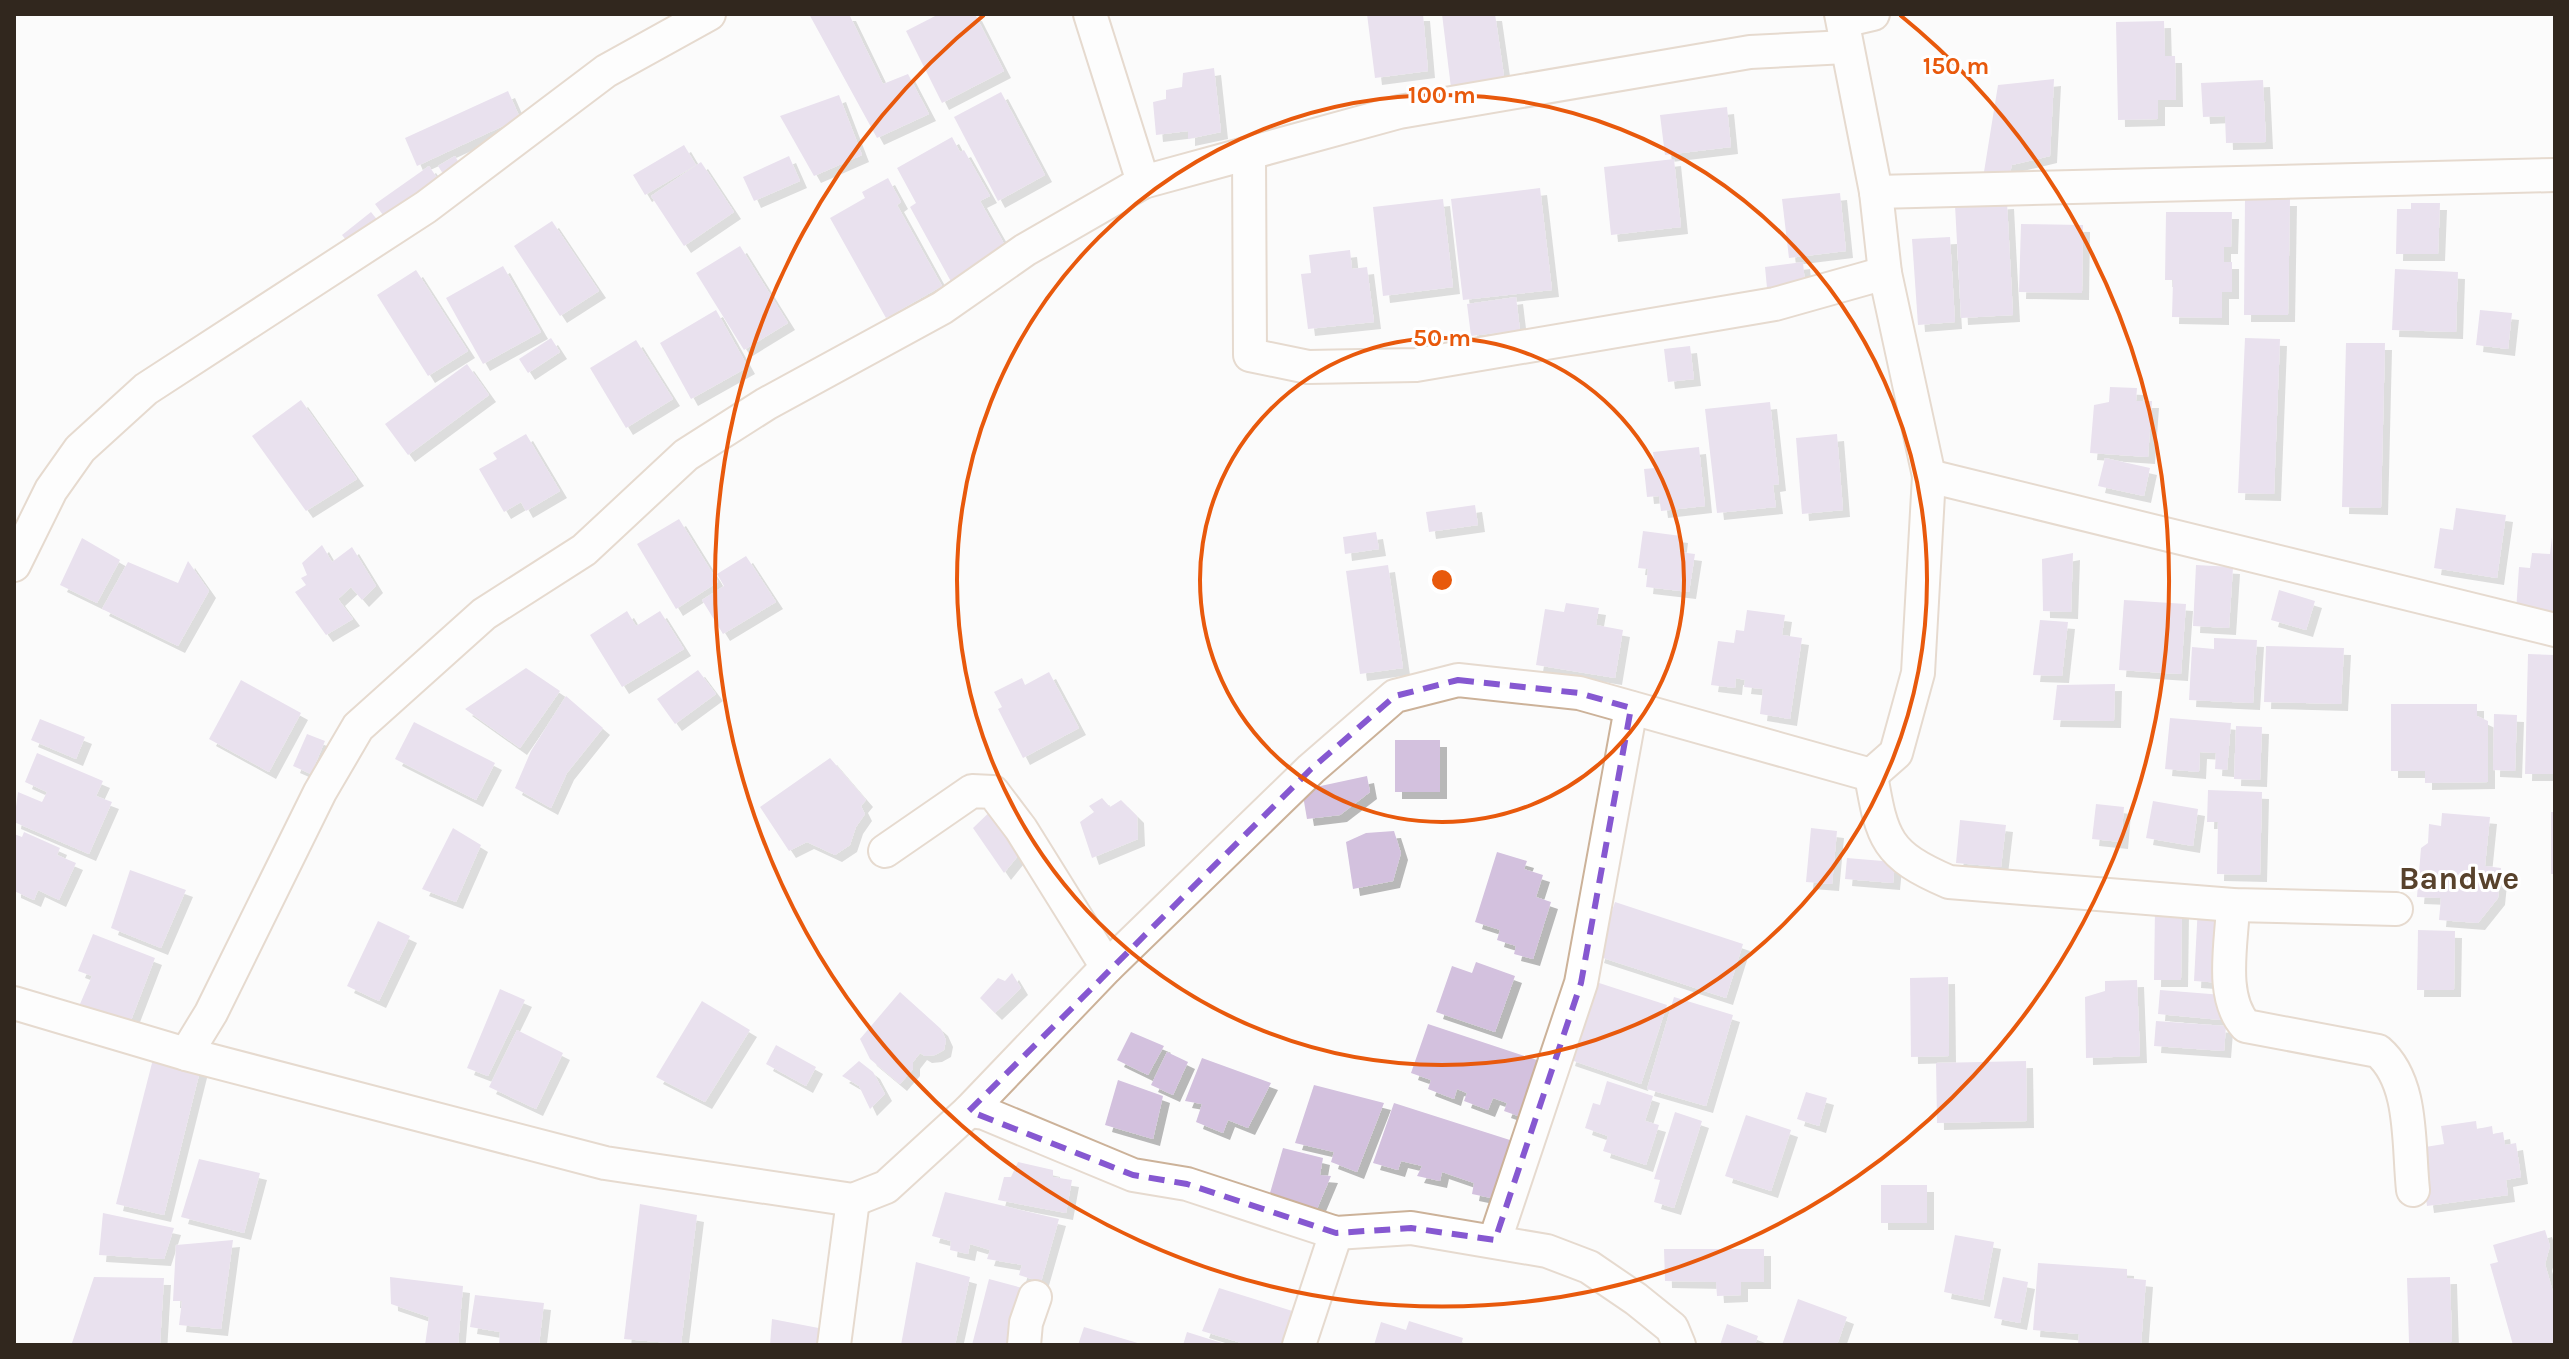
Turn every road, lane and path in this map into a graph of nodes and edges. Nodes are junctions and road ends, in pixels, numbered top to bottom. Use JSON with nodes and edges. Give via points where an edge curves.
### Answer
{"nodes":[{"id":1,"x":709,"y":14,"type":"edge"},
{"id":2,"x":1090,"y":14,"type":"edge"},
{"id":3,"x":1851,"y":24,"type":"edge"},
{"id":4,"x":1249,"y":154,"type":"junction"},
{"id":5,"x":2555,"y":175,"type":"edge"},
{"id":6,"x":1143,"y":182,"type":"junction"},
{"id":7,"x":1876,"y":192,"type":"junction"},
{"id":8,"x":1885,"y":273,"type":"junction"},
{"id":9,"x":1929,"y":476,"type":"junction"},
{"id":10,"x":14,"y":565,"type":"edge"},
{"id":11,"x":2555,"y":630,"type":"edge"},
{"id":12,"x":1631,"y":708,"type":"junction"},
{"id":13,"x":1871,"y":775,"type":"junction"},
{"id":14,"x":885,"y":851,"type":"dead end"},
{"id":15,"x":2233,"y":905,"type":"junction"},
{"id":16,"x":2396,"y":909,"type":"dead end"},
{"id":17,"x":1107,"y":967,"type":"junction"},
{"id":18,"x":14,"y":1003,"type":"edge"},
{"id":19,"x":186,"y":1054,"type":"junction"},
{"id":20,"x":969,"y":1111,"type":"junction"},
{"id":21,"x":2413,"y":1190,"type":"dead end"},
{"id":22,"x":853,"y":1200,"type":"junction"},
{"id":23,"x":1336,"y":1233,"type":"junction"},
{"id":24,"x":1495,"y":1240,"type":"junction"},
{"id":25,"x":1035,"y":1297,"type":"dead end"},
{"id":26,"x":834,"y":1345,"type":"edge"},
{"id":27,"x":1024,"y":1345,"type":"edge"},
{"id":28,"x":1299,"y":1345,"type":"edge"},
{"id":29,"x":1679,"y":1345,"type":"edge"}],
"edges":[{"from":1,"to":10,"type":"street","via":[[606,71],[426,207],[146,389],[80,449],[51,490]]},
{"from":2,"to":6,"type":"street"},
{"from":3,"to":4,"type":"street","via":[[1750,52],[1399,112]]},
{"from":3,"to":7,"type":"street"},
{"from":4,"to":6,"type":"street"},
{"from":4,"to":8,"type":"street","via":[[1250,355],[1308,367],[1416,365],[1474,357],[1775,304]]},
{"from":5,"to":7,"type":"street"},
{"from":6,"to":19,"type":"street","via":[[1025,250],[942,308],[766,404],[686,455],[584,550],[484,614],[408,679],[358,727]]},
{"from":7,"to":8,"type":"street"},
{"from":8,"to":9,"type":"street"},
{"from":9,"to":11,"type":"street"},
{"from":9,"to":13,"type":"street","via":[[1918,673],[1896,753]]},
{"from":12,"to":13,"type":"street"},
{"from":12,"to":17,"type":"street","via":[[1579,693],[1458,680],[1395,696],[1311,769]]},
{"from":12,"to":24,"type":"street","via":[[1581,983]]},
{"from":13,"to":15,"type":"street","via":[[1880,826],[1896,852],[1949,882]]},
{"from":14,"to":17,"type":"street","via":[[972,791],[993,792]]},
{"from":15,"to":16,"type":"street"},
{"from":15,"to":21,"type":"street","via":[[2230,989],[2235,1014],[2246,1026],[2378,1051],[2394,1064],[2402,1084]]},
{"from":17,"to":20,"type":"street"},
{"from":18,"to":19,"type":"street"},
{"from":19,"to":22,"type":"street","via":[[605,1163]]},
{"from":20,"to":22,"type":"street","via":[[886,1187]]},
{"from":20,"to":23,"type":"street","via":[[1133,1175],[1187,1184]]},
{"from":22,"to":26,"type":"street"},
{"from":23,"to":24,"type":"street","via":[[1411,1228]]},
{"from":23,"to":28,"type":"street"},
{"from":24,"to":29,"type":"street","via":[[1589,1267],[1672,1328]]},
{"from":25,"to":27,"type":"street"}]}
